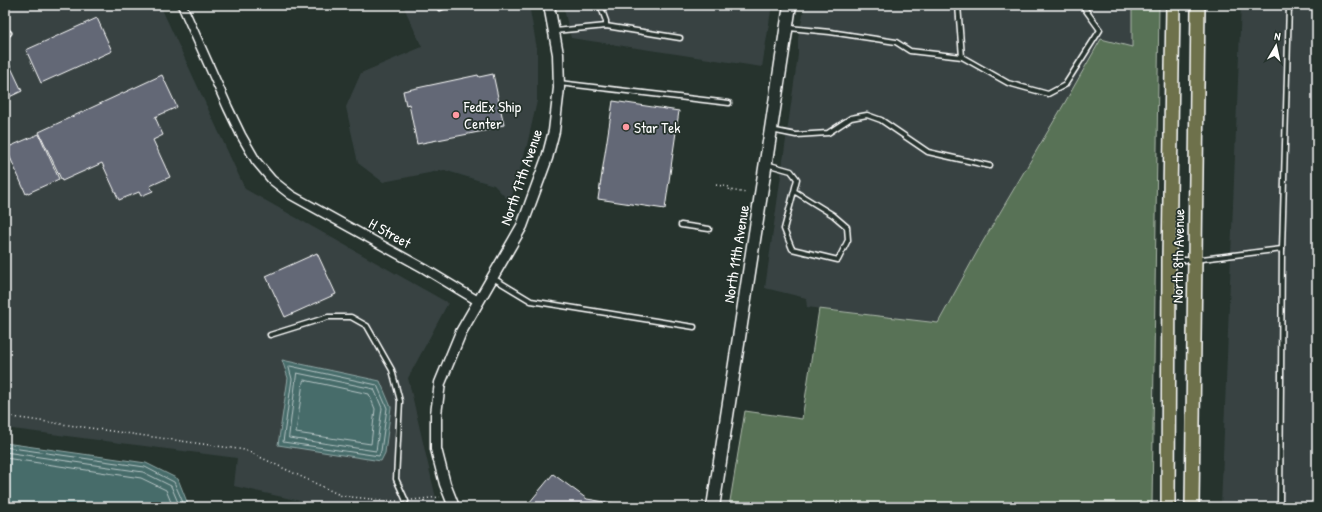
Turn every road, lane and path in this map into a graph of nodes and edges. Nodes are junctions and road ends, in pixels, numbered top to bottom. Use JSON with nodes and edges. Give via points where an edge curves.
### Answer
{"nodes":[{"id":1,"x":182,"y":5,"type":"edge"},
{"id":2,"x":447,"y":5,"type":"edge"},
{"id":3,"x":550,"y":5,"type":"edge"},
{"id":4,"x":600,"y":5,"type":"edge"},
{"id":5,"x":790,"y":5,"type":"edge"},
{"id":6,"x":958,"y":5,"type":"edge"},
{"id":7,"x":1082,"y":5,"type":"edge"},
{"id":8,"x":1173,"y":5,"type":"edge"},
{"id":9,"x":1198,"y":5,"type":"edge"},
{"id":10,"x":1289,"y":5,"type":"edge"},
{"id":11,"x":440,"y":8,"type":"dead end"},
{"id":12,"x":606,"y":26,"type":"junction"},
{"id":13,"x":786,"y":27,"type":"junction"},
{"id":14,"x":554,"y":31,"type":"junction"},
{"id":15,"x":680,"y":38,"type":"dead end"},
{"id":16,"x":962,"y":56,"type":"junction"},
{"id":17,"x":559,"y":83,"type":"junction"},
{"id":18,"x":729,"y":103,"type":"dead end"},
{"id":19,"x":771,"y":130,"type":"junction"},
{"id":20,"x":766,"y":163,"type":"junction"},
{"id":21,"x":990,"y":166,"type":"dead end"},
{"id":22,"x":716,"y":186,"type":"dead end"},
{"id":23,"x":794,"y":191,"type":"junction"},
{"id":24,"x":747,"y":193,"type":"dead end"},
{"id":25,"x":681,"y":225,"type":"dead end"},
{"id":26,"x":709,"y":229,"type":"dead end"},
{"id":27,"x":1282,"y":249,"type":"junction"},
{"id":28,"x":1169,"y":260,"type":"junction"},
{"id":29,"x":1194,"y":260,"type":"junction"},
{"id":30,"x":492,"y":278,"type":"junction"},
{"id":31,"x":478,"y":301,"type":"junction"},
{"id":32,"x":694,"y":327,"type":"dead end"},
{"id":33,"x":270,"y":335,"type":"dead end"},
{"id":34,"x":5,"y":416,"type":"edge"},
{"id":35,"x":450,"y":496,"type":"junction"},
{"id":36,"x":406,"y":501,"type":"junction"},
{"id":37,"x":454,"y":507,"type":"edge"},
{"id":38,"x":713,"y":507,"type":"edge"},
{"id":39,"x":1168,"y":507,"type":"edge"},
{"id":40,"x":1192,"y":507,"type":"edge"},
{"id":41,"x":1277,"y":507,"type":"edge"}],
"edges":[{"from":1,"to":31,"type":"street","name":"H Street","via":[[241,135],[256,161],[272,180],[291,195]]},
{"from":2,"to":11,"type":"lane"},
{"from":3,"to":14,"type":"street","name":"North 17th Avenue"},
{"from":4,"to":12,"type":"lane"},
{"from":5,"to":13,"type":"main road","name":"North 11th Avenue"},
{"from":6,"to":16,"type":"lane"},
{"from":7,"to":16,"type":"lane","via":[[1100,30],[1065,85],[1048,94],[1008,83]]},
{"from":8,"to":28,"type":"main road","name":"North 8th Avenue"},
{"from":9,"to":29,"type":"main road","name":"North 8th Avenue"},
{"from":10,"to":27,"type":"lane"},
{"from":12,"to":14,"type":"lane"},
{"from":12,"to":15,"type":"lane"},
{"from":13,"to":16,"type":"lane","via":[[896,42],[910,51]]},
{"from":13,"to":19,"type":"main road","name":"North 11th Avenue"},
{"from":14,"to":17,"type":"street","name":"North 17th Avenue"},
{"from":17,"to":18,"type":"lane"},
{"from":17,"to":30,"type":"street","name":"North 17th Avenue","via":[[555,125],[547,158],[522,226]]},
{"from":19,"to":20,"type":"main road","name":"North 11th Avenue"},
{"from":19,"to":21,"type":"lane","via":[[796,135],[828,133],[851,118],[866,115],[881,120],[928,152]]},
{"from":20,"to":23,"type":"lane","via":[[791,171],[797,179]]},
{"from":20,"to":38,"type":"main road","name":"North 11th Avenue"},
{"from":22,"to":24,"type":"path","via":[[730,187],[730,190]]},
{"from":23,"to":23,"type":"lane","via":[[848,227],[848,240],[838,260],[792,249],[784,229]]},
{"from":25,"to":26,"type":"lane"},
{"from":27,"to":29,"type":"lane"},
{"from":27,"to":41,"type":"lane","via":[[1280,505]]},
{"from":28,"to":29,"type":"lane"},
{"from":28,"to":39,"type":"main road","name":"North 8th Avenue"},
{"from":29,"to":40,"type":"main road","name":"North 8th Avenue"},
{"from":30,"to":31,"type":"street","name":"North 17th Avenue"},
{"from":30,"to":32,"type":"lane","via":[[532,301]]},
{"from":31,"to":35,"type":"street","via":[[461,332],[440,383],[436,414],[436,449]]},
{"from":33,"to":36,"type":"lane","via":[[328,317],[351,317],[367,326],[392,370],[400,400],[396,479]]},
{"from":34,"to":36,"type":"path","via":[[245,450],[342,496]]},
{"from":35,"to":36,"type":"path"},
{"from":35,"to":37,"type":"street"}]}
